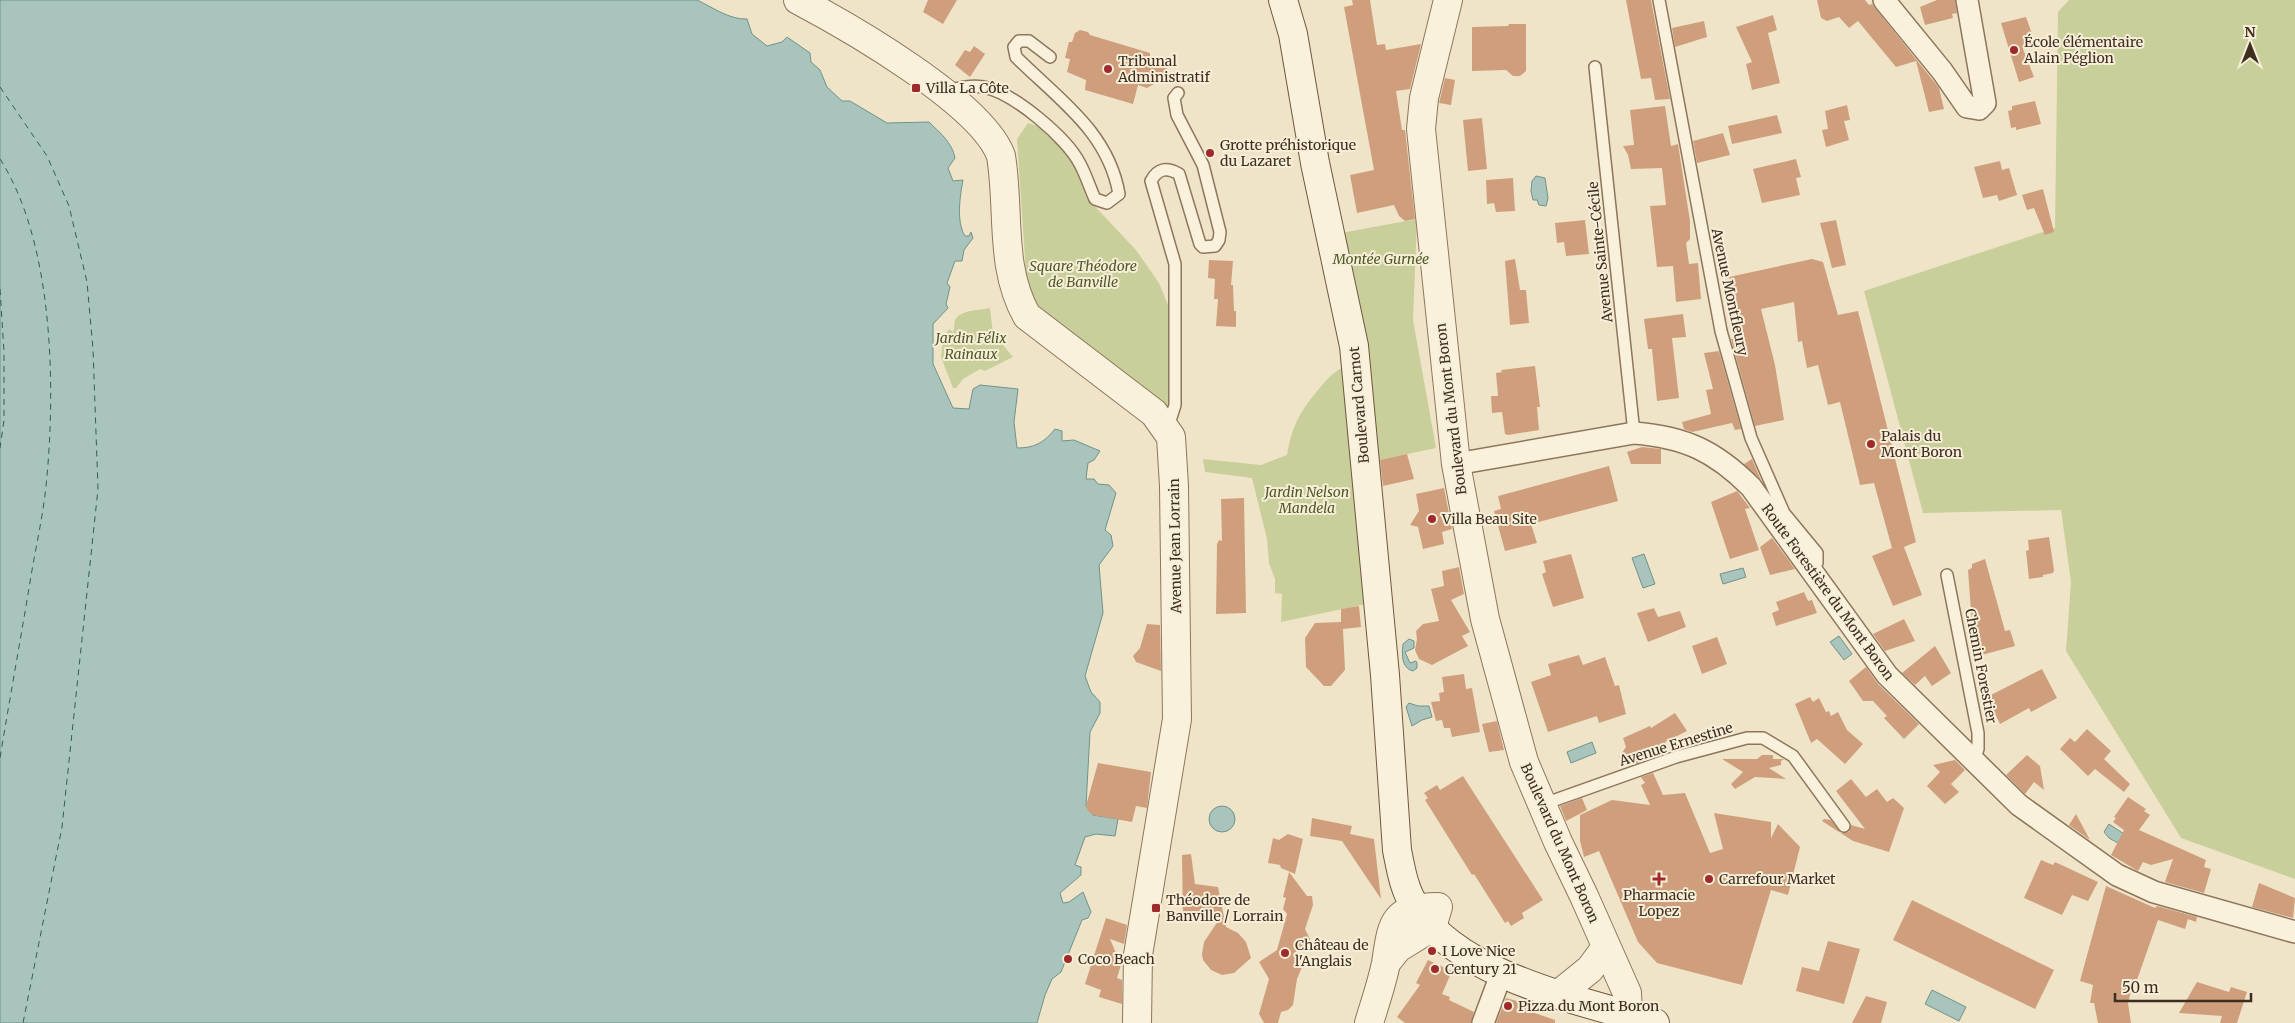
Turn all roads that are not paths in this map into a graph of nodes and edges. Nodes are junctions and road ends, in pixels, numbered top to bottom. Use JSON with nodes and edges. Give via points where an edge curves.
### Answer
{"nodes":[{"id":1,"x":798,"y":0,"type":"edge"},
{"id":2,"x":1283,"y":0,"type":"edge"},
{"id":3,"x":1448,"y":0,"type":"edge"},
{"id":4,"x":1659,"y":0,"type":"edge"},
{"id":5,"x":1884,"y":0,"type":"edge"},
{"id":6,"x":1966,"y":0,"type":"edge"},
{"id":7,"x":1050,"y":56,"type":"dead end"},
{"id":8,"x":1595,"y":68,"type":"dead end"},
{"id":9,"x":942,"y":92,"type":"junction"},
{"id":10,"x":1178,"y":93,"type":"dead end"},
{"id":11,"x":1167,"y":429,"type":"junction"},
{"id":12,"x":1634,"y":433,"type":"junction"},
{"id":13,"x":1456,"y":464,"type":"junction"},
{"id":14,"x":1812,"y":569,"type":"junction"},
{"id":15,"x":1947,"y":575,"type":"dead end"},
{"id":16,"x":1974,"y":762,"type":"junction"},
{"id":17,"x":1541,"y":805,"type":"junction"},
{"id":18,"x":1844,"y":826,"type":"dead end"},
{"id":19,"x":1428,"y":914,"type":"junction"},
{"id":20,"x":2295,"y":932,"type":"edge"},
{"id":21,"x":1606,"y":947,"type":"junction"},
{"id":22,"x":1502,"y":972,"type":"junction"},
{"id":23,"x":1559,"y":994,"type":"junction"},
{"id":24,"x":1628,"y":1015,"type":"junction"},
{"id":25,"x":1137,"y":1023,"type":"edge"},
{"id":26,"x":1369,"y":1023,"type":"edge"},
{"id":27,"x":1484,"y":1023,"type":"edge"},
{"id":28,"x":1655,"y":1023,"type":"edge"}],
"edges":[{"from":1,"to":9,"type":"street","via":[[861,36]]},
{"from":2,"to":19,"type":"street","name":"Boulevard Carnot","via":[[1293,34],[1315,163],[1354,346],[1397,850],[1402,878]]},
{"from":3,"to":13,"type":"street","name":"Boulevard du Mont Boron","via":[[1424,98],[1421,129]]},
{"from":4,"to":14,"type":"lane","name":"Avenue Montfleury","via":[[1721,331],[1752,438],[1784,514],[1817,553],[1817,563]]},
{"from":5,"to":6,"type":"street","via":[[1967,107],[1979,109],[1985,103]]},
{"from":7,"to":9,"type":"lane","via":[[1028,41],[1019,41],[1014,47],[1016,56],[1077,113],[1098,140],[1116,177],[1118,194],[1107,203],[1095,199],[1080,163],[1057,134],[1035,116],[990,89],[968,86]]},
{"from":8,"to":12,"type":"lane","name":"Avenue Sainte-Cécile"},
{"from":9,"to":11,"type":"street","name":"Avenue Jean Lorrain","via":[[994,140],[1001,156],[1011,276],[1027,316],[1154,412]]},
{"from":10,"to":11,"type":"lane","via":[[1174,98],[1177,115],[1203,165],[1220,232],[1214,246],[1203,248],[1180,174],[1162,169],[1155,174],[1151,182],[1175,264],[1175,405]]},
{"from":11,"to":25,"type":"street","name":"Avenue Jean Lorrain","via":[[1171,437],[1173,469],[1177,719],[1138,955]]},
{"from":12,"to":13,"type":"street","name":"Route Forestière du Mont Boron"},
{"from":12,"to":14,"type":"street","name":"Route Forestière du Mont Boron","via":[[1662,435],[1712,454],[1730,466],[1751,487]]},
{"from":13,"to":17,"type":"street","name":"Boulevard du Mont Boron","via":[[1484,619],[1521,753]]},
{"from":14,"to":16,"type":"street","name":"Route Forestière du Mont Boron","via":[[1887,675]]},
{"from":15,"to":16,"type":"lane","name":"Chemin Forestier","via":[[1978,733]]},
{"from":16,"to":20,"type":"street","name":"Route Forestière du Mont Boron","via":[[2019,805],[2117,875],[2154,892]]},
{"from":17,"to":18,"type":"lane","name":"Avenue Ernestine","via":[[1676,757],[1747,738],[1763,738],[1793,756]]},
{"from":17,"to":21,"type":"street","name":"Boulevard du Mont Boron"},
{"from":19,"to":22,"type":"street","name":"Boulevard Carnot"},
{"from":19,"to":26,"type":"street","via":[[1386,963]]},
{"from":21,"to":23,"type":"street","via":[[1590,969]]},
{"from":21,"to":24,"type":"street","name":"Boulevard du Mont Boron","via":[[1627,994]]},
{"from":22,"to":23,"type":"street"},
{"from":22,"to":27,"type":"street"},
{"from":23,"to":24,"type":"street"},
{"from":24,"to":28,"type":"street"}]}
